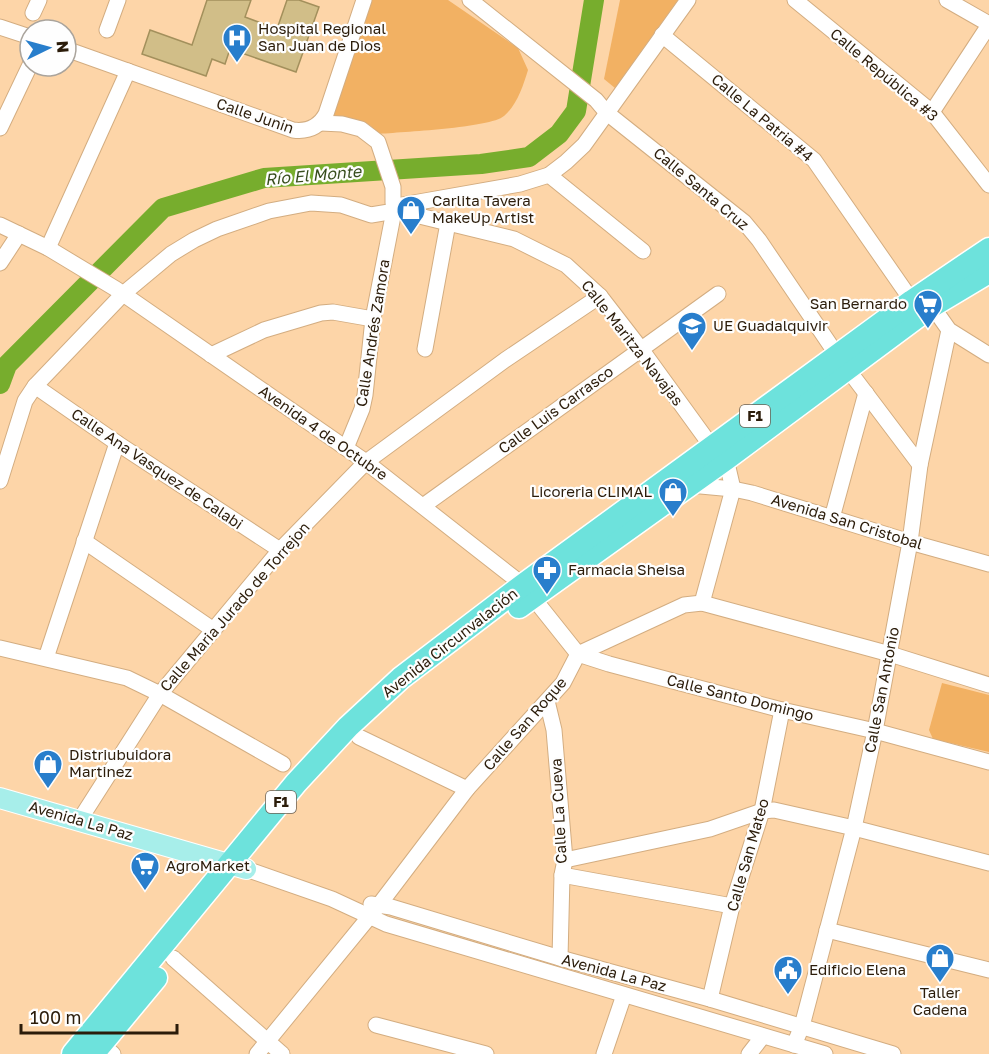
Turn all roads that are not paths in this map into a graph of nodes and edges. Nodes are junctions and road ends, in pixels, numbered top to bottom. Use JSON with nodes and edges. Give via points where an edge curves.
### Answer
{"nodes":[{"id":1,"x":118,"y":0,"type":"edge"},
{"id":2,"x":364,"y":0,"type":"edge"},
{"id":3,"x":471,"y":0,"type":"edge"},
{"id":4,"x":688,"y":0,"type":"edge"},
{"id":5,"x":795,"y":0,"type":"edge"},
{"id":6,"x":947,"y":0,"type":"edge"},
{"id":7,"x":989,"y":25,"type":"edge"},
{"id":8,"x":0,"y":27,"type":"edge"},
{"id":9,"x":107,"y":30,"type":"dead end"},
{"id":10,"x":18,"y":33,"type":"edge"},
{"id":11,"x":662,"y":35,"type":"junction"},
{"id":12,"x":78,"y":53,"type":"edge"},
{"id":13,"x":128,"y":71,"type":"junction"},
{"id":14,"x":24,"y":78,"type":"edge"},
{"id":15,"x":932,"y":112,"type":"junction"},
{"id":16,"x":606,"y":113,"type":"junction"},
{"id":17,"x":321,"y":123,"type":"junction"},
{"id":18,"x":0,"y":128,"type":"edge"},
{"id":19,"x":549,"y":175,"type":"junction"},
{"id":20,"x":989,"y":185,"type":"edge"},
{"id":21,"x":396,"y":206,"type":"junction"},
{"id":22,"x":448,"y":223,"type":"junction"},
{"id":23,"x":0,"y":225,"type":"edge"},
{"id":24,"x":19,"y":234,"type":"junction"},
{"id":25,"x":48,"y":248,"type":"junction"},
{"id":26,"x":989,"y":249,"type":"edge"},
{"id":27,"x":643,"y":251,"type":"dead end"},
{"id":28,"x":0,"y":263,"type":"edge"},
{"id":29,"x":989,"y":272,"type":"edge"},
{"id":30,"x":120,"y":292,"type":"junction"},
{"id":31,"x":718,"y":294,"type":"dead end"},
{"id":32,"x":600,"y":296,"type":"junction"},
{"id":33,"x":922,"y":303,"type":"junction"},
{"id":34,"x":374,"y":319,"type":"junction"},
{"id":35,"x":949,"y":330,"type":"junction"},
{"id":36,"x":425,"y":349,"type":"dead end"},
{"id":37,"x":641,"y":349,"type":"junction"},
{"id":38,"x":211,"y":355,"type":"junction"},
{"id":39,"x":989,"y":355,"type":"edge"},
{"id":40,"x":842,"y":362,"type":"junction"},
{"id":41,"x":36,"y":386,"type":"junction"},
{"id":42,"x":866,"y":393,"type":"junction"},
{"id":43,"x":117,"y":443,"type":"junction"},
{"id":44,"x":346,"y":448,"type":"junction"},
{"id":45,"x":719,"y":453,"type":"junction"},
{"id":46,"x":366,"y":462,"type":"junction"},
{"id":47,"x":920,"y":465,"type":"junction"},
{"id":48,"x":0,"y":481,"type":"edge"},
{"id":49,"x":690,"y":485,"type":"junction"},
{"id":50,"x":733,"y":489,"type":"junction"},
{"id":51,"x":423,"y":506,"type":"junction"},
{"id":52,"x":832,"y":518,"type":"junction"},
{"id":53,"x":84,"y":541,"type":"junction"},
{"id":54,"x":909,"y":542,"type":"junction"},
{"id":55,"x":280,"y":550,"type":"junction"},
{"id":56,"x":989,"y":564,"type":"edge"},
{"id":57,"x":528,"y":591,"type":"junction"},
{"id":58,"x":702,"y":603,"type":"junction"},
{"id":59,"x":212,"y":629,"type":"junction"},
{"id":60,"x":0,"y":648,"type":"edge"},
{"id":61,"x":578,"y":654,"type":"junction"},
{"id":62,"x":890,"y":654,"type":"junction"},
{"id":63,"x":46,"y":658,"type":"junction"},
{"id":64,"x":989,"y":685,"type":"edge"},
{"id":65,"x":160,"y":694,"type":"junction"},
{"id":66,"x":547,"y":701,"type":"junction"},
{"id":67,"x":782,"y":710,"type":"junction"},
{"id":68,"x":875,"y":731,"type":"junction"},
{"id":69,"x":359,"y":737,"type":"junction"},
{"id":70,"x":989,"y":762,"type":"edge"},
{"id":71,"x":283,"y":764,"type":"dead end"},
{"id":72,"x":467,"y":789,"type":"junction"},
{"id":73,"x":0,"y":798,"type":"edge"},
{"id":74,"x":762,"y":811,"type":"junction"},
{"id":75,"x":79,"y":821,"type":"junction"},
{"id":76,"x":854,"y":828,"type":"junction"},
{"id":77,"x":989,"y":863,"type":"edge"},
{"id":78,"x":238,"y":866,"type":"junction"},
{"id":79,"x":563,"y":868,"type":"junction"},
{"id":80,"x":732,"y":906,"type":"junction"},
{"id":81,"x":374,"y":911,"type":"junction"},
{"id":82,"x":827,"y":930,"type":"junction"},
{"id":83,"x":173,"y":958,"type":"junction"},
{"id":84,"x":560,"y":958,"type":"junction"},
{"id":85,"x":989,"y":970,"type":"edge"},
{"id":86,"x":624,"y":995,"type":"junction"},
{"id":87,"x":710,"y":999,"type":"junction"},
{"id":88,"x":376,"y":1025,"type":"dead end"},
{"id":89,"x":802,"y":1026,"type":"junction"},
{"id":90,"x":764,"y":1036,"type":"junction"},
{"id":91,"x":267,"y":1042,"type":"junction"},
{"id":92,"x":794,"y":1045,"type":"junction"},
{"id":93,"x":103,"y":1051,"type":"edge"},
{"id":94,"x":73,"y":1054,"type":"edge"},
{"id":95,"x":257,"y":1054,"type":"edge"},
{"id":96,"x":282,"y":1054,"type":"edge"},
{"id":97,"x":486,"y":1054,"type":"edge"},
{"id":98,"x":604,"y":1054,"type":"edge"},
{"id":99,"x":749,"y":1054,"type":"edge"},
{"id":100,"x":825,"y":1054,"type":"edge"},
{"id":101,"x":893,"y":1054,"type":"edge"}],
"edges":[{"from":1,"to":9,"type":"street"},
{"from":2,"to":17,"type":"street"},
{"from":3,"to":16,"type":"street","name":"Calle Santa Cruz","via":[[596,100]]},
{"from":4,"to":11,"type":"street"},
{"from":5,"to":15,"type":"street","name":"Calle República #3"},
{"from":6,"to":7,"type":"street"},
{"from":7,"to":15,"type":"street"},
{"from":8,"to":10,"type":"street"},
{"from":11,"to":16,"type":"street"},
{"from":11,"to":33,"type":"street","name":"Calle La Patria #4","via":[[814,160]]},
{"from":12,"to":13,"type":"street","name":"Calle Junin"},
{"from":13,"to":17,"type":"street","name":"Calle Junin","via":[[293,130],[311,129]]},
{"from":13,"to":25,"type":"street"},
{"from":14,"to":18,"type":"street"},
{"from":15,"to":20,"type":"street","name":"Calle República #3"},
{"from":16,"to":19,"type":"street","via":[[584,145]]},
{"from":16,"to":40,"type":"street","name":"Calle Santa Cruz","via":[[744,222]]},
{"from":17,"to":21,"type":"street","via":[[361,129],[378,142]]},
{"from":19,"to":21,"type":"street","via":[[520,184]]},
{"from":19,"to":27,"type":"street"},
{"from":21,"to":22,"type":"street","name":"Calle Maritza Navajas"},
{"from":21,"to":30,"type":"street","via":[[371,215],[326,202],[269,212],[194,240]]},
{"from":21,"to":34,"type":"street","name":"Calle Andrés Zamora"},
{"from":22,"to":32,"type":"street","name":"Calle Maritza Navajas","via":[[514,239],[566,265]]},
{"from":22,"to":36,"type":"street"},
{"from":23,"to":24,"type":"street","name":"Avenida 4 de Octubre"},
{"from":24,"to":25,"type":"street","name":"Avenida 4 de Octubre"},
{"from":24,"to":28,"type":"street"},
{"from":25,"to":30,"type":"street","name":"Avenida 4 de Octubre"},
{"from":26,"to":33,"type":"highway","name":"Avenida Circunvalación","number":"F1"},
{"from":29,"to":33,"type":"highway","name":"Avenida Circunvalación","number":"F1"},
{"from":30,"to":38,"type":"street","name":"Avenida 4 de Octubre"},
{"from":30,"to":41,"type":"street"},
{"from":31,"to":37,"type":"street","name":"Calle Luis Carrasco"},
{"from":32,"to":37,"type":"street","name":"Calle Maritza Navajas"},
{"from":32,"to":46,"type":"street","name":"Calle Maria Jurado de Torrejon"},
{"from":33,"to":35,"type":"street","name":"Calle La Patria #4"},
{"from":33,"to":40,"type":"highway","name":"Avenida Circunvalación","number":"F1"},
{"from":34,"to":38,"type":"street","via":[[321,313],[274,327]]},
{"from":34,"to":44,"type":"street","name":"Calle Andrés Zamora","via":[[362,409]]},
{"from":35,"to":39,"type":"street"},
{"from":35,"to":47,"type":"street","name":"Calle San Antonio"},
{"from":37,"to":45,"type":"street","name":"Calle Maritza Navajas"},
{"from":37,"to":51,"type":"street","name":"Calle Luis Carrasco"},
{"from":38,"to":44,"type":"street","name":"Avenida 4 de Octubre"},
{"from":40,"to":42,"type":"street","name":"Calle Santa Cruz"},
{"from":40,"to":45,"type":"highway","name":"Avenida Circunvalación","number":"F1"},
{"from":41,"to":43,"type":"street","name":"Calle Ana Vasquez de Calabi"},
{"from":41,"to":48,"type":"street","via":[[25,401]]},
{"from":42,"to":47,"type":"street","name":"Calle Santa Cruz"},
{"from":42,"to":52,"type":"street"},
{"from":43,"to":53,"type":"street"},
{"from":43,"to":55,"type":"street","name":"Calle Ana Vasquez de Calabi"},
{"from":44,"to":46,"type":"street","name":"Avenida 4 de Octubre"},
{"from":45,"to":49,"type":"highway","name":"Avenida Circunvalación","number":"F1"},
{"from":45,"to":50,"type":"street"},
{"from":45,"to":57,"type":"highway","name":"Avenida Circunvalación","number":"F1"},
{"from":46,"to":51,"type":"street","name":"Avenida 4 de Octubre"},
{"from":46,"to":55,"type":"street","name":"Calle Maria Jurado de Torrejon"},
{"from":47,"to":54,"type":"street","name":"Calle San Antonio"},
{"from":49,"to":50,"type":"street","name":"Avenida San Cristobal"},
{"from":49,"to":57,"type":"highway","name":"Avenida Circunvalación","number":"F1"},
{"from":50,"to":52,"type":"street","name":"Avenida San Cristobal"},
{"from":50,"to":58,"type":"street"},
{"from":51,"to":57,"type":"street","name":"Avenida 4 de Octubre"},
{"from":52,"to":54,"type":"street","name":"Avenida San Cristobal"},
{"from":53,"to":59,"type":"street"},
{"from":53,"to":63,"type":"street"},
{"from":54,"to":56,"type":"street","name":"Avenida San Cristobal"},
{"from":54,"to":62,"type":"street","name":"Calle San Antonio"},
{"from":55,"to":59,"type":"street","name":"Calle Maria Jurado de Torrejon"},
{"from":57,"to":61,"type":"street"},
{"from":57,"to":69,"type":"highway","name":"Avenida Circunvalación","number":"F1"},
{"from":57,"to":78,"type":"highway","name":"Avenida Circunvalación","number":"F1","via":[[401,678],[348,727],[296,783]]},
{"from":58,"to":61,"type":"street","via":[[684,605]]},
{"from":58,"to":62,"type":"street"},
{"from":59,"to":65,"type":"street","name":"Calle Maria Jurado de Torrejon"},
{"from":60,"to":63,"type":"street"},
{"from":61,"to":66,"type":"street","name":"Calle San Roque","via":[[563,683]]},
{"from":61,"to":67,"type":"street","name":"Calle Santo Domingo"},
{"from":62,"to":64,"type":"street"},
{"from":62,"to":68,"type":"street","name":"Calle San Antonio"},
{"from":63,"to":65,"type":"street","via":[[127,678]]},
{"from":65,"to":71,"type":"street"},
{"from":65,"to":75,"type":"street","name":"Calle Maria Jurado de Torrejon"},
{"from":66,"to":72,"type":"street","name":"Calle San Roque"},
{"from":66,"to":79,"type":"street","name":"Calle La Cueva","via":[[554,730]]},
{"from":67,"to":68,"type":"street","name":"Calle Santo Domingo"},
{"from":67,"to":74,"type":"street","name":"Calle San Mateo"},
{"from":68,"to":70,"type":"street","name":"Calle Santo Domingo"},
{"from":68,"to":76,"type":"street","name":"Calle San Antonio"},
{"from":69,"to":72,"type":"street"},
{"from":69,"to":78,"type":"highway","name":"Avenida Circunvalación","number":"F1"},
{"from":72,"to":81,"type":"street","name":"Calle San Roque"},
{"from":73,"to":75,"type":"main road","name":"Avenida La Paz"},
{"from":74,"to":76,"type":"street","via":[[774,810]]},
{"from":74,"to":79,"type":"street"},
{"from":74,"to":80,"type":"street","name":"Calle San Mateo"},
{"from":75,"to":78,"type":"main road","name":"Avenida La Paz"},
{"from":76,"to":77,"type":"street"},
{"from":76,"to":82,"type":"street","name":"Calle San Antonio"},
{"from":78,"to":81,"type":"street","name":"Avenida La Paz"},
{"from":78,"to":83,"type":"highway","name":"Avenida Circunvalación","number":"F1"},
{"from":78,"to":94,"type":"highway","name":"Avenida Circunvalación","number":"F1"},
{"from":79,"to":80,"type":"street"},
{"from":79,"to":84,"type":"street","name":"Calle La Cueva"},
{"from":80,"to":87,"type":"street","name":"Calle San Mateo"},
{"from":81,"to":84,"type":"street","name":"Avenida La Paz","via":[[391,907]]},
{"from":81,"to":86,"type":"street","name":"Avenida La Paz","via":[[386,924]]},
{"from":81,"to":91,"type":"street","name":"Calle San Roque"},
{"from":82,"to":85,"type":"street"},
{"from":82,"to":89,"type":"street","name":"Calle San Antonio"},
{"from":83,"to":91,"type":"street"},
{"from":83,"to":93,"type":"highway","name":"Avenida Circunvalación","number":"F1"},
{"from":84,"to":87,"type":"street","name":"Avenida La Paz"},
{"from":86,"to":90,"type":"street","name":"Avenida La Paz"},
{"from":86,"to":98,"type":"street"},
{"from":87,"to":89,"type":"street","name":"Avenida La Paz"},
{"from":88,"to":97,"type":"street"},
{"from":89,"to":92,"type":"street","name":"Calle San Antonio"},
{"from":89,"to":101,"type":"street","name":"Avenida La Paz"},
{"from":90,"to":92,"type":"street","name":"Avenida La Paz"},
{"from":90,"to":99,"type":"street"},
{"from":91,"to":95,"type":"street","name":"Calle San Roque"},
{"from":91,"to":96,"type":"street"},
{"from":92,"to":100,"type":"street","name":"Avenida La Paz"}]}
